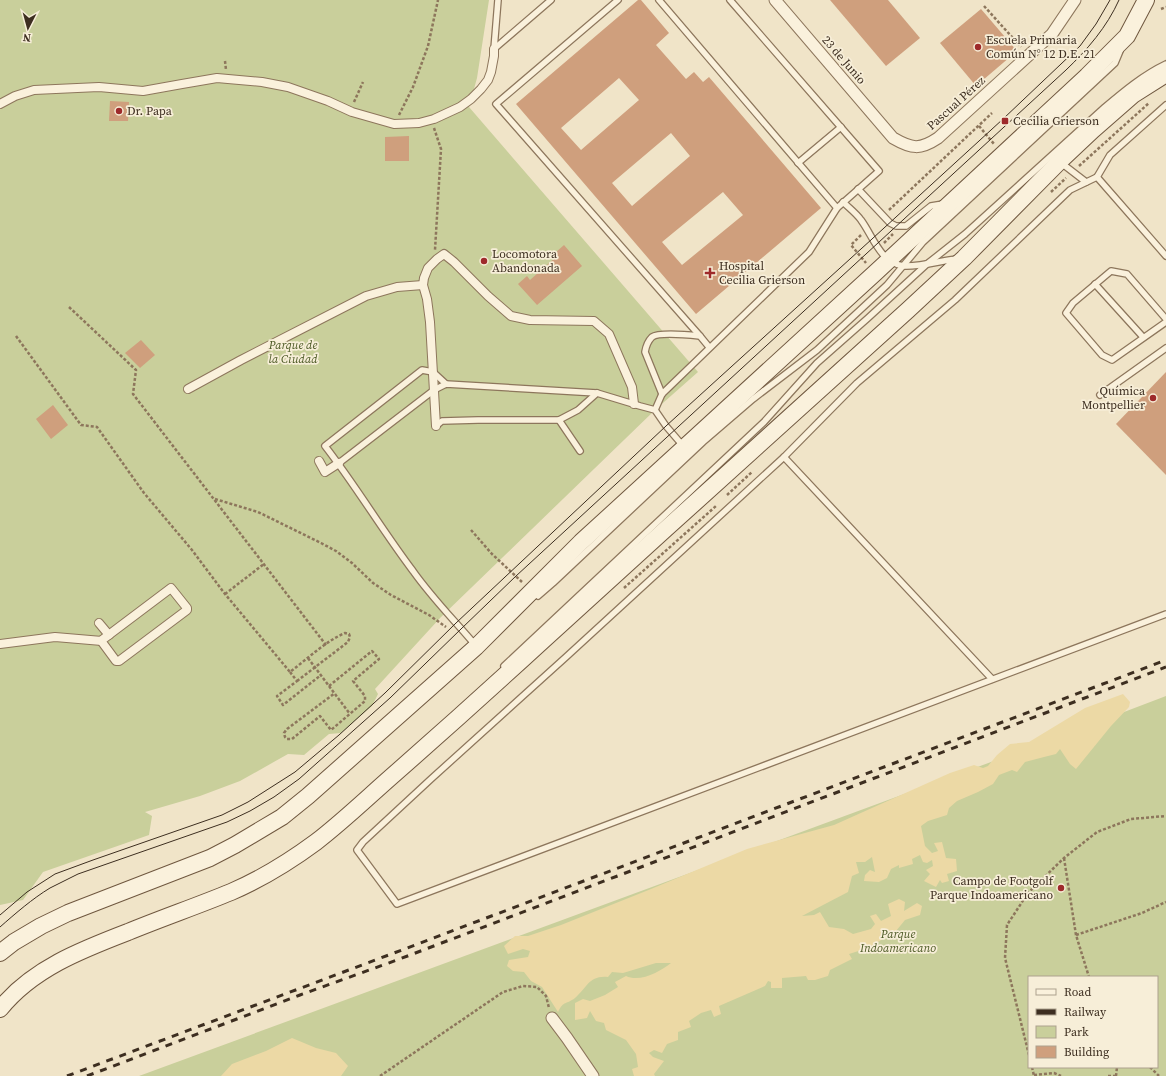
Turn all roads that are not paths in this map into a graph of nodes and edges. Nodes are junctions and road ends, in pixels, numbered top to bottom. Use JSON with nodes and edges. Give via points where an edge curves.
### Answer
{"nodes":[{"id":1,"x":498,"y":0,"type":"edge"},
{"id":2,"x":551,"y":0,"type":"edge"},
{"id":3,"x":618,"y":0,"type":"edge"},
{"id":4,"x":659,"y":0,"type":"edge"},
{"id":5,"x":730,"y":0,"type":"edge"},
{"id":6,"x":775,"y":0,"type":"edge"},
{"id":7,"x":1075,"y":0,"type":"edge"},
{"id":8,"x":1146,"y":0,"type":"edge"},
{"id":9,"x":1127,"y":36,"type":"junction"},
{"id":10,"x":494,"y":48,"type":"junction"},
{"id":11,"x":1166,"y":64,"type":"edge"},
{"id":12,"x":1166,"y":74,"type":"edge"},
{"id":13,"x":0,"y":104,"type":"edge"},
{"id":14,"x":1166,"y":105,"type":"edge"},
{"id":15,"x":841,"y":127,"type":"junction"},
{"id":16,"x":893,"y":138,"type":"joint"},
{"id":17,"x":1059,"y":162,"type":"junction"},
{"id":18,"x":798,"y":163,"type":"junction"},
{"id":19,"x":1096,"y":177,"type":"junction"},
{"id":20,"x":1086,"y":182,"type":"junction"},
{"id":21,"x":858,"y":189,"type":"junction"},
{"id":22,"x":843,"y":202,"type":"junction"},
{"id":23,"x":949,"y":203,"type":"junction"},
{"id":24,"x":837,"y":208,"type":"junction"},
{"id":25,"x":1166,"y":256,"type":"edge"},
{"id":26,"x":964,"y":258,"type":"junction"},
{"id":27,"x":896,"y":263,"type":"junction"},
{"id":28,"x":927,"y":264,"type":"junction"},
{"id":29,"x":1095,"y":284,"type":"junction"},
{"id":30,"x":423,"y":285,"type":"junction"},
{"id":31,"x":1166,"y":320,"type":"edge"},
{"id":32,"x":700,"y":336,"type":"junction"},
{"id":33,"x":1143,"y":337,"type":"junction"},
{"id":34,"x":709,"y":348,"type":"junction"},
{"id":35,"x":1166,"y":348,"type":"edge"},
{"id":36,"x":433,"y":372,"type":"junction"},
{"id":37,"x":446,"y":384,"type":"junction"},
{"id":38,"x":188,"y":389,"type":"dead end"},
{"id":39,"x":434,"y":390,"type":"junction"},
{"id":40,"x":597,"y":393,"type":"junction"},
{"id":41,"x":662,"y":394,"type":"junction"},
{"id":42,"x":1100,"y":395,"type":"dead end"},
{"id":43,"x":634,"y":404,"type":"junction"},
{"id":44,"x":655,"y":410,"type":"junction"},
{"id":45,"x":559,"y":420,"type":"junction"},
{"id":46,"x":436,"y":426,"type":"joint"},
{"id":47,"x":684,"y":447,"type":"junction"},
{"id":48,"x":580,"y":451,"type":"dead end"},
{"id":49,"x":784,"y":456,"type":"junction"},
{"id":50,"x":319,"y":461,"type":"dead end"},
{"id":51,"x":339,"y":464,"type":"junction"},
{"id":52,"x":535,"y":598,"type":"dead end"},
{"id":53,"x":529,"y":603,"type":"dead end"},
{"id":54,"x":1166,"y":614,"type":"edge"},
{"id":55,"x":99,"y":623,"type":"dead end"},
{"id":56,"x":109,"y":635,"type":"junction"},
{"id":57,"x":102,"y":641,"type":"junction"},
{"id":58,"x":472,"y":642,"type":"junction"},
{"id":59,"x":0,"y":644,"type":"edge"},
{"id":60,"x":499,"y":671,"type":"dead end"},
{"id":61,"x":494,"y":676,"type":"dead end"},
{"id":62,"x":992,"y":679,"type":"junction"},
{"id":63,"x":438,"y":736,"type":"junction"},
{"id":64,"x":0,"y":953,"type":"edge"},
{"id":65,"x":0,"y":1009,"type":"edge"},
{"id":66,"x":552,"y":1018,"type":"road end"},
{"id":67,"x":593,"y":1076,"type":"edge"}],
"edges":[{"from":1,"to":10,"type":"lane"},
{"from":2,"to":10,"type":"lane"},
{"from":3,"to":32,"type":"lane","via":[[496,104]]},
{"from":4,"to":18,"type":"lane"},
{"from":5,"to":15,"type":"lane"},
{"from":6,"to":16,"type":"street","name":"23 de Junio"},
{"from":7,"to":16,"type":"street","name":"Pascual Pérez","via":[[1052,34],[938,138],[928,144],[917,146],[905,145]]},
{"from":8,"to":9,"type":"main road"},
{"from":9,"to":23,"type":"main road"},
{"from":9,"to":27,"type":"lane","via":[[1114,62],[923,242]]},
{"from":10,"to":13,"type":"street","via":[[491,72],[481,90],[460,107],[419,123],[394,124],[350,111],[288,87],[217,78],[143,91],[99,87],[34,90]]},
{"from":11,"to":28,"type":"lane","via":[[1126,89],[965,234]]},
{"from":12,"to":17,"type":"main road","via":[[1133,95]]},
{"from":14,"to":19,"type":"lane","via":[[1110,155]]},
{"from":15,"to":18,"type":"lane"},
{"from":15,"to":21,"type":"lane","via":[[879,171]]},
{"from":17,"to":20,"type":"lane"},
{"from":17,"to":26,"type":"main road"},
{"from":18,"to":24,"type":"lane"},
{"from":19,"to":20,"type":"lane"},
{"from":19,"to":25,"type":"lane"},
{"from":20,"to":49,"type":"lane","via":[[1070,190],[955,300],[857,383]]},
{"from":21,"to":22,"type":"lane"},
{"from":21,"to":23,"type":"lane","via":[[890,223],[896,226],[906,226],[931,206]]},
{"from":22,"to":24,"type":"lane"},
{"from":22,"to":27,"type":"lane","via":[[860,219],[875,245]]},
{"from":23,"to":27,"type":"main road"},
{"from":24,"to":34,"type":"lane","via":[[809,252]]},
{"from":26,"to":28,"type":"lane"},
{"from":26,"to":63,"type":"main road"},
{"from":27,"to":28,"type":"lane"},
{"from":27,"to":47,"type":"main road"},
{"from":27,"to":52,"type":"lane","via":[[887,285],[816,350],[714,433]]},
{"from":28,"to":60,"type":"lane","via":[[817,363],[764,422]]},
{"from":29,"to":31,"type":"lane","via":[[1111,271],[1127,274]]},
{"from":29,"to":33,"type":"lane"},
{"from":29,"to":33,"type":"lane","via":[[1073,303],[1066,313],[1102,355],[1112,360]]},
{"from":30,"to":36,"type":"street","via":[[430,322]]},
{"from":30,"to":38,"type":"street","via":[[397,287],[366,296]]},
{"from":30,"to":43,"type":"street","via":[[428,268],[444,254],[511,316],[530,320],[594,321],[609,334],[632,387]]},
{"from":31,"to":33,"type":"lane"},
{"from":32,"to":34,"type":"lane"},
{"from":32,"to":41,"type":"lane","via":[[659,334],[652,337],[646,345],[645,352]]},
{"from":34,"to":41,"type":"lane"},
{"from":35,"to":42,"type":"lane"},
{"from":36,"to":37,"type":"lane"},
{"from":36,"to":39,"type":"street"},
{"from":36,"to":51,"type":"lane","via":[[422,370],[325,446]]},
{"from":37,"to":39,"type":"lane"},
{"from":37,"to":40,"type":"lane"},
{"from":39,"to":46,"type":"street"},
{"from":39,"to":51,"type":"lane"},
{"from":40,"to":43,"type":"lane"},
{"from":40,"to":45,"type":"lane","via":[[578,410]]},
{"from":41,"to":44,"type":"lane"},
{"from":43,"to":44,"type":"lane"},
{"from":44,"to":47,"type":"lane"},
{"from":45,"to":46,"type":"lane","via":[[478,420],[442,422]]},
{"from":45,"to":48,"type":"lane"},
{"from":47,"to":58,"type":"main road"},
{"from":49,"to":62,"type":"lane"},
{"from":49,"to":62,"type":"lane","via":[[363,842],[357,850],[397,904]]},
{"from":50,"to":51,"type":"street","via":[[325,472]]},
{"from":51,"to":58,"type":"lane","via":[[413,572]]},
{"from":53,"to":58,"type":"lane"},
{"from":54,"to":62,"type":"lane"},
{"from":55,"to":56,"type":"street"},
{"from":56,"to":57,"type":"street"},
{"from":56,"to":57,"type":"street","via":[[169,589],[172,589],[187,608],[118,661]]},
{"from":57,"to":59,"type":"street","via":[[55,637]]},
{"from":58,"to":64,"type":"main road","via":[[308,796],[276,821],[210,858],[68,913],[34,930]]},
{"from":61,"to":63,"type":"lane"},
{"from":63,"to":65,"type":"main road","via":[[344,818],[289,861],[232,891],[73,954],[25,984]]},
{"from":66,"to":67,"type":"street"}]}
